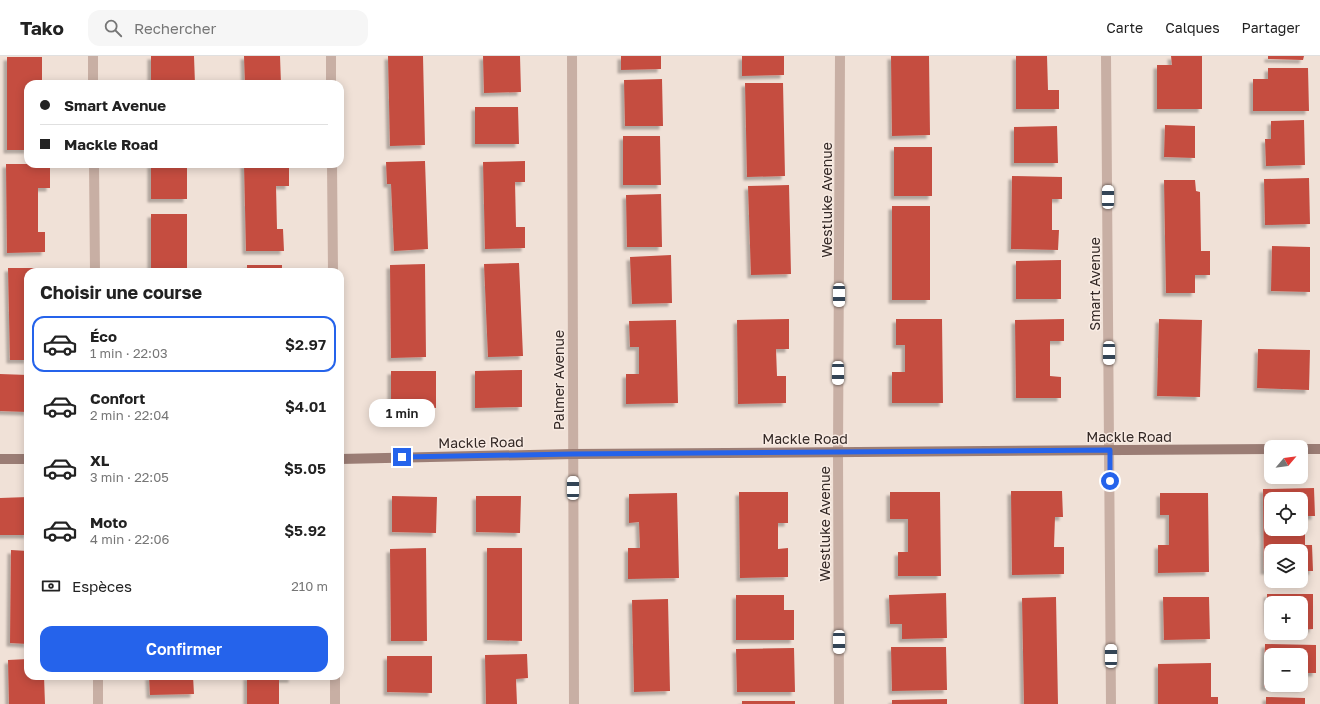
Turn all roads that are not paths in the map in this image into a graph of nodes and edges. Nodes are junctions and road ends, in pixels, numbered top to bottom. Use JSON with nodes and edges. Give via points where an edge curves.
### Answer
{"nodes":[{"id":1,"x":93,"y":56,"type":"edge"},
{"id":2,"x":331,"y":56,"type":"edge"},
{"id":3,"x":572,"y":56,"type":"edge"},
{"id":4,"x":840,"y":56,"type":"edge"},
{"id":5,"x":1106,"y":56,"type":"edge"},
{"id":6,"x":93,"y":80,"type":"edge"},
{"id":7,"x":331,"y":80,"type":"edge"},
{"id":8,"x":94,"y":168,"type":"edge"},
{"id":9,"x":332,"y":168,"type":"edge"},
{"id":10,"x":95,"y":268,"type":"edge"},
{"id":11,"x":333,"y":268,"type":"edge"},
{"id":12,"x":1264,"y":449,"type":"edge"},
{"id":13,"x":1308,"y":449,"type":"edge"},
{"id":14,"x":1320,"y":449,"type":"edge"},
{"id":15,"x":1110,"y":450,"type":"junction"},
{"id":16,"x":838,"y":452,"type":"junction"},
{"id":17,"x":573,"y":454,"type":"junction"},
{"id":18,"x":344,"y":458,"type":"edge"},
{"id":19,"x":0,"y":459,"type":"edge"},
{"id":20,"x":24,"y":459,"type":"edge"},
{"id":21,"x":98,"y":680,"type":"edge"},
{"id":22,"x":334,"y":680,"type":"edge"},
{"id":23,"x":98,"y":704,"type":"edge"},
{"id":24,"x":335,"y":704,"type":"edge"},
{"id":25,"x":574,"y":704,"type":"edge"},
{"id":26,"x":839,"y":704,"type":"edge"},
{"id":27,"x":1111,"y":704,"type":"edge"}],
"edges":[{"from":1,"to":6,"type":"street"},
{"from":2,"to":7,"type":"street"},
{"from":3,"to":17,"type":"street","name":"Palmer Avenue"},
{"from":4,"to":16,"type":"street","name":"Westluke Avenue"},
{"from":5,"to":15,"type":"street","name":"Smart Avenue"},
{"from":8,"to":10,"type":"street"},
{"from":9,"to":11,"type":"street"},
{"from":12,"to":15,"type":"street","name":"Mackle Road"},
{"from":13,"to":14,"type":"street"},
{"from":15,"to":16,"type":"street","name":"Mackle Road"},
{"from":15,"to":27,"type":"street","name":"Smart Avenue"},
{"from":16,"to":17,"type":"street","name":"Mackle Road"},
{"from":16,"to":26,"type":"street","name":"Westluke Avenue"},
{"from":17,"to":18,"type":"street","name":"Mackle Road"},
{"from":17,"to":25,"type":"street","name":"Palmer Avenue"},
{"from":19,"to":20,"type":"street"},
{"from":21,"to":23,"type":"street"},
{"from":22,"to":24,"type":"street"}]}
